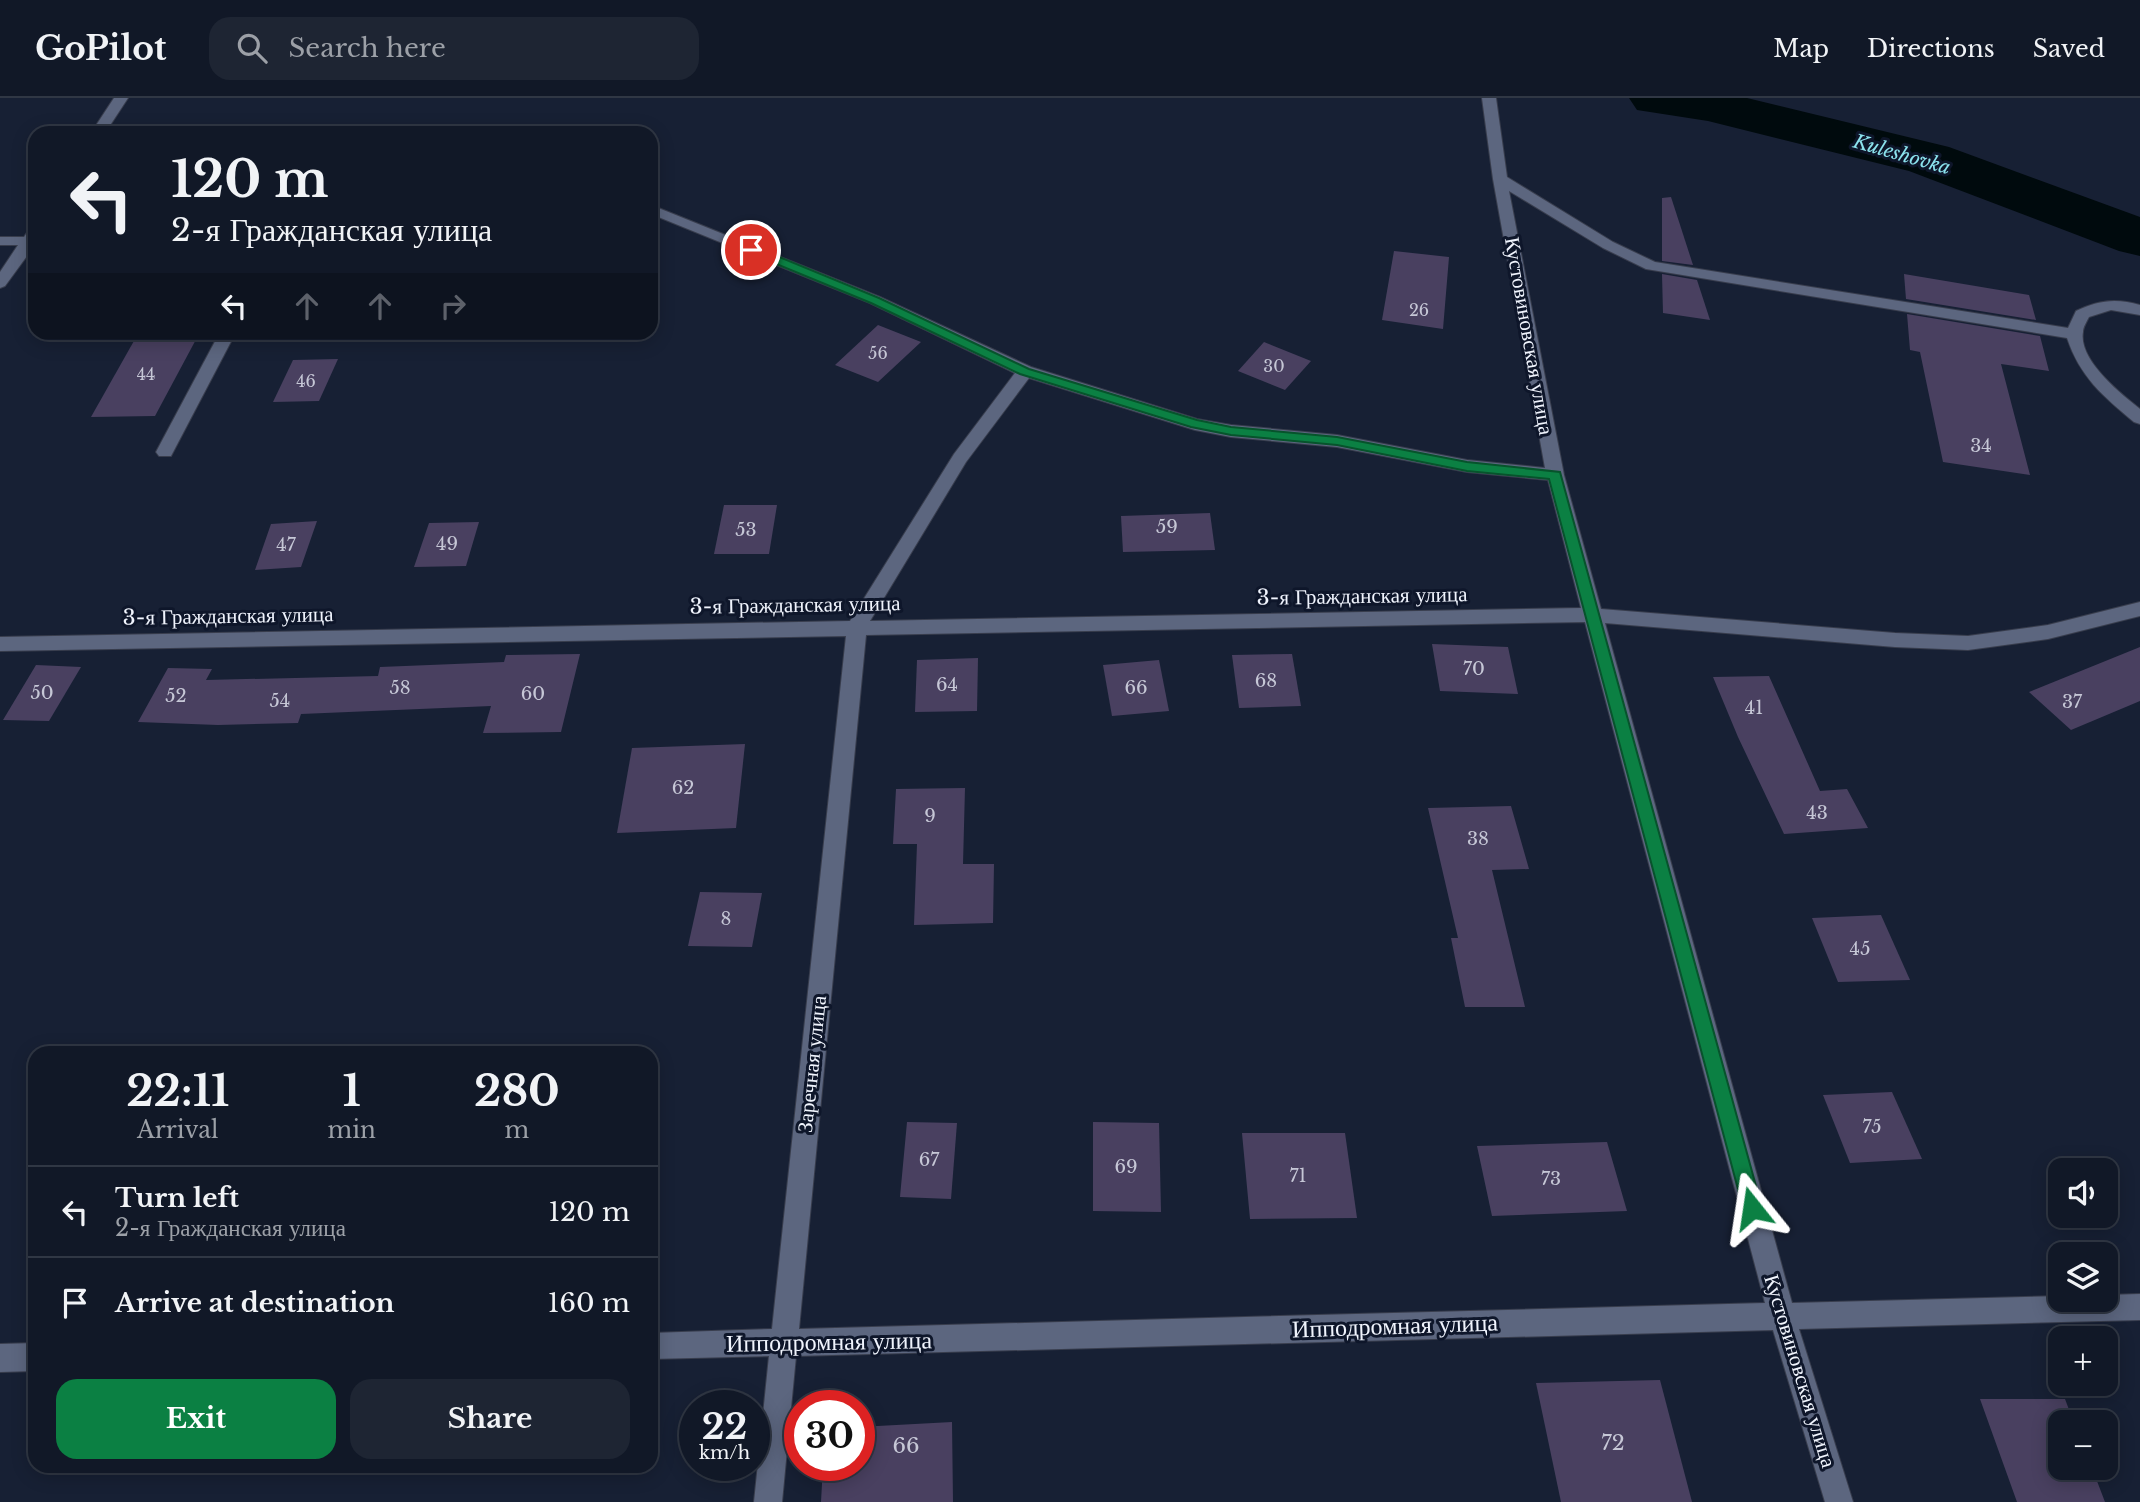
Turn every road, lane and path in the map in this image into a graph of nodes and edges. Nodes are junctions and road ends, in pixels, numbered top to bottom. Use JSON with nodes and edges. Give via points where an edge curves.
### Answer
{"nodes":[{"id":1,"x":121,"y":98,"type":"edge"},
{"id":2,"x":1489,"y":98,"type":"edge"},
{"id":3,"x":103,"y":126,"type":"edge"},
{"id":4,"x":1500,"y":179,"type":"junction"},
{"id":5,"x":658,"y":212,"type":"edge"},
{"id":6,"x":28,"y":238,"type":"edge"},
{"id":7,"x":0,"y":241,"type":"edge"},
{"id":8,"x":28,"y":245,"type":"edge"},
{"id":9,"x":0,"y":283,"type":"edge"},
{"id":10,"x":2140,"y":310,"type":"edge"},
{"id":11,"x":2074,"y":334,"type":"junction"},
{"id":12,"x":224,"y":340,"type":"edge"},
{"id":13,"x":1025,"y":371,"type":"junction"},
{"id":14,"x":2140,"y":418,"type":"edge"},
{"id":15,"x":165,"y":452,"type":"dead end"},
{"id":16,"x":1555,"y":475,"type":"junction"},
{"id":17,"x":2140,"y":609,"type":"edge"},
{"id":18,"x":1591,"y":615,"type":"junction"},
{"id":19,"x":857,"y":626,"type":"junction"},
{"id":20,"x":0,"y":643,"type":"edge"},
{"id":21,"x":2140,"y":1307,"type":"edge"},
{"id":22,"x":1782,"y":1316,"type":"junction"},
{"id":23,"x":783,"y":1344,"type":"junction"},
{"id":24,"x":658,"y":1346,"type":"edge"},
{"id":25,"x":28,"y":1357,"type":"edge"},
{"id":26,"x":0,"y":1358,"type":"edge"},
{"id":27,"x":768,"y":1502,"type":"edge"},
{"id":28,"x":1839,"y":1502,"type":"edge"}],
"edges":[{"from":1,"to":3,"type":"street"},
{"from":2,"to":4,"type":"street","name":"Кустовиновская улица"},
{"from":4,"to":11,"type":"street","via":[[1651,266]]},
{"from":4,"to":16,"type":"street","name":"Кустовиновская улица"},
{"from":5,"to":13,"type":"street","via":[[875,300]]},
{"from":6,"to":7,"type":"street"},
{"from":8,"to":9,"type":"street"},
{"from":10,"to":11,"type":"street","via":[[2101,304],[2082,314]]},
{"from":11,"to":14,"type":"street","via":[[2084,362]]},
{"from":12,"to":15,"type":"street"},
{"from":13,"to":16,"type":"street","via":[[1219,429],[1337,441],[1467,466]]},
{"from":13,"to":19,"type":"street","via":[[960,458]]},
{"from":16,"to":18,"type":"street","name":"Кустовиновская улица"},
{"from":17,"to":18,"type":"street","name":"3-я Гражданская улица","via":[[2048,632],[1968,643]]},
{"from":18,"to":19,"type":"street","name":"3-я Гражданская улица"},
{"from":18,"to":22,"type":"street","name":"Кустовиновская улица"},
{"from":19,"to":20,"type":"street","name":"3-я Гражданская улица"},
{"from":19,"to":23,"type":"street","name":"Заречная улица"},
{"from":21,"to":22,"type":"street","name":"Ипподромная улица"},
{"from":22,"to":23,"type":"street","name":"Ипподромная улица"},
{"from":22,"to":28,"type":"street","name":"Кустовиновская улица"},
{"from":23,"to":24,"type":"street","name":"Ипподромная улица"},
{"from":23,"to":27,"type":"street","name":"Заречная улица"},
{"from":25,"to":26,"type":"street"}]}
